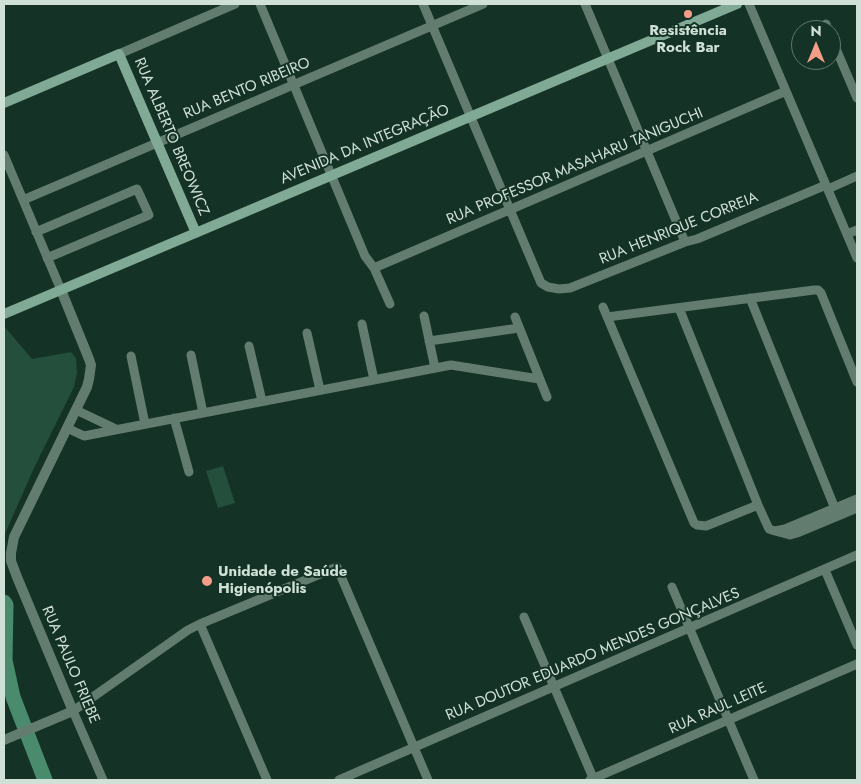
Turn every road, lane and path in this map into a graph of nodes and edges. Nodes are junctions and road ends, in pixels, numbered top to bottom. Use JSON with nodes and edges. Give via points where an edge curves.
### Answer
{"nodes":[{"id":1,"x":235,"y":4,"type":"edge"},
{"id":2,"x":260,"y":4,"type":"edge"},
{"id":3,"x":423,"y":4,"type":"edge"},
{"id":4,"x":483,"y":4,"type":"edge"},
{"id":5,"x":585,"y":4,"type":"edge"},
{"id":6,"x":737,"y":4,"type":"edge"},
{"id":7,"x":749,"y":4,"type":"edge"},
{"id":8,"x":432,"y":25,"type":"junction"},
{"id":9,"x":119,"y":54,"type":"junction"},
{"id":10,"x":608,"y":59,"type":"junction"},
{"id":11,"x":841,"y":60,"type":"edge"},
{"id":12,"x":294,"y":84,"type":"junction"},
{"id":13,"x":786,"y":91,"type":"junction"},
{"id":14,"x":857,"y":98,"type":"edge"},
{"id":15,"x":4,"y":103,"type":"edge"},
{"id":16,"x":471,"y":116,"type":"junction"},
{"id":17,"x":157,"y":142,"type":"junction"},
{"id":18,"x":646,"y":151,"type":"junction"},
{"id":19,"x":4,"y":155,"type":"edge"},
{"id":20,"x":332,"y":176,"type":"junction"},
{"id":21,"x":857,"y":176,"type":"edge"},
{"id":22,"x":827,"y":187,"type":"junction"},
{"id":23,"x":22,"y":200,"type":"junction"},
{"id":24,"x":510,"y":209,"type":"junction"},
{"id":25,"x":857,"y":230,"type":"edge"},
{"id":26,"x":36,"y":232,"type":"junction"},
{"id":27,"x":196,"y":233,"type":"junction"},
{"id":28,"x":847,"y":234,"type":"junction"},
{"id":29,"x":684,"y":242,"type":"junction"},
{"id":30,"x":48,"y":258,"type":"junction"},
{"id":31,"x":857,"y":258,"type":"edge"},
{"id":32,"x":374,"y":268,"type":"junction"},
{"id":33,"x":61,"y":290,"type":"junction"},
{"id":34,"x":750,"y":298,"type":"junction"},
{"id":35,"x":390,"y":304,"type":"dead end"},
{"id":36,"x":603,"y":307,"type":"dead end"},
{"id":37,"x":679,"y":308,"type":"junction"},
{"id":38,"x":4,"y":314,"type":"edge"},
{"id":39,"x":424,"y":316,"type":"dead end"},
{"id":40,"x":514,"y":317,"type":"dead end"},
{"id":41,"x":607,"y":317,"type":"junction"},
{"id":42,"x":362,"y":324,"type":"dead end"},
{"id":43,"x":519,"y":328,"type":"junction"},
{"id":44,"x":307,"y":333,"type":"dead end"},
{"id":45,"x":429,"y":341,"type":"junction"},
{"id":46,"x":249,"y":346,"type":"dead end"},
{"id":47,"x":191,"y":355,"type":"dead end"},
{"id":48,"x":131,"y":356,"type":"dead end"},
{"id":49,"x":435,"y":368,"type":"junction"},
{"id":50,"x":539,"y":379,"type":"junction"},
{"id":51,"x":374,"y":380,"type":"junction"},
{"id":52,"x":857,"y":382,"type":"edge"},
{"id":53,"x":320,"y":390,"type":"junction"},
{"id":54,"x":547,"y":397,"type":"dead end"},
{"id":55,"x":262,"y":401,"type":"junction"},
{"id":56,"x":76,"y":410,"type":"junction"},
{"id":57,"x":203,"y":413,"type":"junction"},
{"id":58,"x":174,"y":418,"type":"junction"},
{"id":59,"x":145,"y":424,"type":"junction"},
{"id":60,"x":67,"y":428,"type":"junction"},
{"id":61,"x":116,"y":430,"type":"junction"},
{"id":62,"x":189,"y":472,"type":"dead end"},
{"id":63,"x":857,"y":499,"type":"edge"},
{"id":64,"x":758,"y":505,"type":"junction"},
{"id":65,"x":857,"y":508,"type":"edge"},
{"id":66,"x":836,"y":512,"type":"junction"},
{"id":67,"x":857,"y":556,"type":"edge"},
{"id":68,"x":825,"y":570,"type":"junction"},
{"id":69,"x":672,"y":588,"type":"dead end"},
{"id":70,"x":524,"y":617,"type":"dead end"},
{"id":71,"x":200,"y":624,"type":"junction"},
{"id":72,"x":689,"y":628,"type":"junction"},
{"id":73,"x":857,"y":645,"type":"edge"},
{"id":74,"x":857,"y":664,"type":"edge"},
{"id":75,"x":554,"y":687,"type":"junction"},
{"id":76,"x":73,"y":711,"type":"junction"},
{"id":77,"x":728,"y":720,"type":"junction"},
{"id":78,"x":4,"y":740,"type":"edge"},
{"id":79,"x":414,"y":748,"type":"junction"},
{"id":80,"x":103,"y":780,"type":"edge"},
{"id":81,"x":267,"y":780,"type":"edge"},
{"id":82,"x":339,"y":780,"type":"edge"},
{"id":83,"x":428,"y":780,"type":"edge"},
{"id":84,"x":592,"y":780,"type":"edge"},
{"id":85,"x":754,"y":780,"type":"edge"}],
"edges":[{"from":1,"to":9,"type":"street"},
{"from":2,"to":12,"type":"street"},
{"from":3,"to":8,"type":"street"},
{"from":4,"to":8,"type":"street","name":"RUA BENTO RIBEIRO"},
{"from":5,"to":10,"type":"street"},
{"from":6,"to":10,"type":"main road","name":"AVENIDA DA INTEGRAÇÃO"},
{"from":7,"to":13,"type":"street"},
{"from":8,"to":12,"type":"street","name":"RUA BENTO RIBEIRO"},
{"from":8,"to":16,"type":"street"},
{"from":9,"to":15,"type":"main road"},
{"from":9,"to":17,"type":"main road","name":"RUA ALBERTO BREOWICZ"},
{"from":10,"to":16,"type":"main road","name":"AVENIDA DA INTEGRAÇÃO"},
{"from":10,"to":18,"type":"street"},
{"from":11,"to":14,"type":"street"},
{"from":12,"to":17,"type":"street","name":"RUA BENTO RIBEIRO"},
{"from":12,"to":20,"type":"street"},
{"from":13,"to":18,"type":"street","name":"RUA PROFESSOR MASAHARU TANIGUCHI"},
{"from":13,"to":22,"type":"street"},
{"from":16,"to":20,"type":"main road","name":"AVENIDA DA INTEGRAÇÃO"},
{"from":16,"to":24,"type":"street"},
{"from":17,"to":23,"type":"street","name":"RUA BENTO RIBEIRO"},
{"from":17,"to":27,"type":"main road","name":"RUA ALBERTO BREOWICZ"},
{"from":18,"to":24,"type":"street","name":"RUA PROFESSOR MASAHARU TANIGUCHI"},
{"from":18,"to":29,"type":"street"},
{"from":19,"to":23,"type":"street"},
{"from":20,"to":27,"type":"main road","name":"AVENIDA DA INTEGRAÇÃO"},
{"from":20,"to":32,"type":"street","via":[[365,256]]},
{"from":21,"to":22,"type":"street","name":"RUA HENRIQUE CORREIA"},
{"from":22,"to":28,"type":"street"},
{"from":22,"to":29,"type":"street","name":"RUA HENRIQUE CORREIA"},
{"from":23,"to":26,"type":"street"},
{"from":24,"to":29,"type":"street","name":"RUA HENRIQUE CORREIA","via":[[541,283],[554,289],[570,288]]},
{"from":24,"to":32,"type":"street","name":"RUA PROFESSOR MASAHARU TANIGUCHI"},
{"from":25,"to":28,"type":"street"},
{"from":26,"to":30,"type":"street"},
{"from":26,"to":30,"type":"street","via":[[137,188],[148,215]]},
{"from":27,"to":33,"type":"main road","name":"AVENIDA DA INTEGRAÇÃO"},
{"from":28,"to":31,"type":"street"},
{"from":30,"to":33,"type":"street"},
{"from":32,"to":35,"type":"street"},
{"from":33,"to":38,"type":"main road","name":"AVENIDA DA INTEGRAÇÃO"},
{"from":33,"to":56,"type":"street","via":[[91,365],[89,379]]},
{"from":34,"to":37,"type":"street"},
{"from":34,"to":52,"type":"street","via":[[818,290]]},
{"from":34,"to":66,"type":"street"},
{"from":36,"to":41,"type":"street"},
{"from":37,"to":41,"type":"street"},
{"from":37,"to":64,"type":"street"},
{"from":39,"to":45,"type":"street"},
{"from":40,"to":43,"type":"street"},
{"from":41,"to":64,"type":"street","via":[[694,523],[706,526]]},
{"from":42,"to":51,"type":"street"},
{"from":43,"to":45,"type":"street"},
{"from":43,"to":50,"type":"street"},
{"from":44,"to":53,"type":"street"},
{"from":45,"to":49,"type":"street"},
{"from":46,"to":55,"type":"street"},
{"from":47,"to":57,"type":"street"},
{"from":48,"to":59,"type":"street"},
{"from":49,"to":50,"type":"street","via":[[451,365]]},
{"from":49,"to":51,"type":"street"},
{"from":50,"to":54,"type":"street"},
{"from":51,"to":53,"type":"street"},
{"from":53,"to":55,"type":"street"},
{"from":55,"to":57,"type":"street"},
{"from":56,"to":60,"type":"street"},
{"from":56,"to":61,"type":"street"},
{"from":57,"to":58,"type":"street"},
{"from":58,"to":59,"type":"street"},
{"from":58,"to":62,"type":"street"},
{"from":59,"to":61,"type":"street"},
{"from":60,"to":61,"type":"street","via":[[84,436]]},
{"from":60,"to":76,"type":"street","name":"RUA PAULO FRIEBE","via":[[14,537],[11,561]]},
{"from":63,"to":66,"type":"street"},
{"from":64,"to":66,"type":"street","via":[[767,526],[775,532]]},
{"from":65,"to":66,"type":"street"},
{"from":67,"to":68,"type":"street","name":"RUA DOUTOR EDUARDO MENDES GONÇALVES"},
{"from":68,"to":72,"type":"street","name":"RUA DOUTOR EDUARDO MENDES GONÇALVES"},
{"from":68,"to":73,"type":"street"},
{"from":69,"to":72,"type":"street"},
{"from":70,"to":75,"type":"street"},
{"from":71,"to":76,"type":"street","via":[[178,636]]},
{"from":71,"to":79,"type":"street","via":[[337,567]]},
{"from":71,"to":81,"type":"street"},
{"from":72,"to":75,"type":"street","name":"RUA DOUTOR EDUARDO MENDES GONÇALVES"},
{"from":72,"to":77,"type":"street"},
{"from":74,"to":77,"type":"street","name":"RUA RAUL LEITE"},
{"from":75,"to":79,"type":"street","name":"RUA DOUTOR EDUARDO MENDES GONÇALVES"},
{"from":75,"to":84,"type":"street"},
{"from":76,"to":78,"type":"street"},
{"from":76,"to":80,"type":"street","name":"RUA PAULO FRIEBE"},
{"from":77,"to":84,"type":"street","name":"RUA RAUL LEITE"},
{"from":77,"to":85,"type":"street"},
{"from":79,"to":82,"type":"street","name":"RUA DOUTOR EDUARDO MENDES GONÇALVES"},
{"from":79,"to":83,"type":"street"}]}
